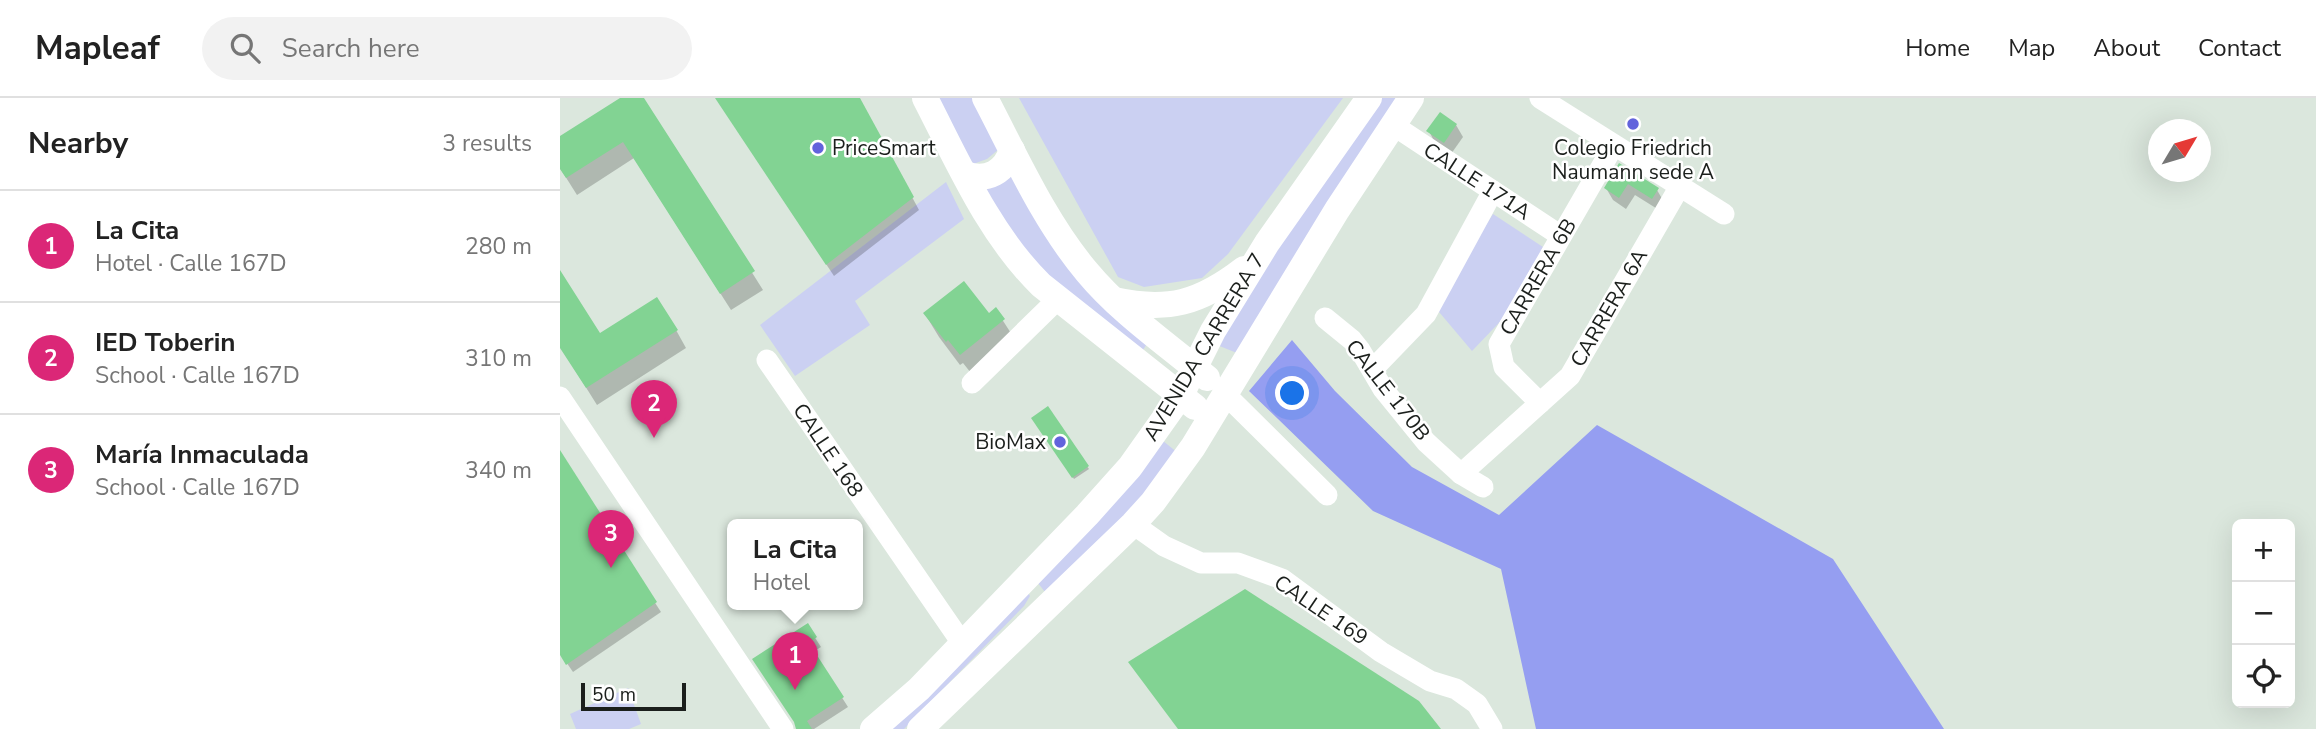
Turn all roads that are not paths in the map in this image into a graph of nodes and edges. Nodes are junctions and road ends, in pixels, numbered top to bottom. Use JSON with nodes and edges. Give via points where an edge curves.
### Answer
{"nodes":[{"id":1,"x":925,"y":98,"type":"edge"},
{"id":2,"x":985,"y":98,"type":"edge"},
{"id":3,"x":1369,"y":98,"type":"edge"},
{"id":4,"x":1411,"y":98,"type":"edge"},
{"id":5,"x":1540,"y":98,"type":"edge"},
{"id":6,"x":1393,"y":125,"type":"junction"},
{"id":7,"x":1614,"y":145,"type":"junction"},
{"id":8,"x":1012,"y":150,"type":"junction"},
{"id":9,"x":965,"y":174,"type":"junction"},
{"id":10,"x":1680,"y":186,"type":"junction"},
{"id":11,"x":1493,"y":191,"type":"junction"},
{"id":12,"x":1724,"y":214,"type":"dead end"},
{"id":13,"x":1561,"y":236,"type":"junction"},
{"id":14,"x":1256,"y":260,"type":"junction"},
{"id":15,"x":1058,"y":299,"type":"junction"},
{"id":16,"x":1114,"y":300,"type":"junction"},
{"id":17,"x":1325,"y":318,"type":"dead end"},
{"id":18,"x":767,"y":360,"type":"dead end"},
{"id":19,"x":1195,"y":369,"type":"junction"},
{"id":20,"x":1373,"y":369,"type":"junction"},
{"id":21,"x":972,"y":383,"type":"dead end"},
{"id":22,"x":1225,"y":394,"type":"junction"},
{"id":23,"x":1181,"y":395,"type":"junction"},
{"id":24,"x":560,"y":397,"type":"edge"},
{"id":25,"x":1540,"y":403,"type":"junction"},
{"id":26,"x":1210,"y":419,"type":"junction"},
{"id":27,"x":1461,"y":474,"type":"junction"},
{"id":28,"x":1483,"y":487,"type":"dead end"},
{"id":29,"x":1327,"y":495,"type":"dead end"},
{"id":30,"x":1133,"y":524,"type":"junction"},
{"id":31,"x":1019,"y":585,"type":"junction"},
{"id":32,"x":1039,"y":613,"type":"junction"},
{"id":33,"x":962,"y":643,"type":"junction"},
{"id":34,"x":783,"y":729,"type":"edge"},
{"id":35,"x":873,"y":729,"type":"edge"},
{"id":36,"x":920,"y":729,"type":"edge"},
{"id":37,"x":1492,"y":729,"type":"edge"}],
"edges":[{"from":1,"to":9,"type":"main road"},
{"from":2,"to":8,"type":"main road"},
{"from":3,"to":14,"type":"main road","name":"AVENIDA CARRERA 7"},
{"from":4,"to":6,"type":"main road","name":"AVENIDA CARRERA 7"},
{"from":5,"to":7,"type":"street"},
{"from":6,"to":11,"type":"street","name":"CALLE 171A"},
{"from":6,"to":22,"type":"main road","name":"AVENIDA CARRERA 7"},
{"from":7,"to":10,"type":"street"},
{"from":7,"to":13,"type":"street","name":"CARRERA 6B"},
{"from":8,"to":9,"type":"main road","via":[[995,173]]},
{"from":8,"to":16,"type":"main road","via":[[1058,233]]},
{"from":9,"to":15,"type":"main road","via":[[1011,251]]},
{"from":10,"to":12,"type":"street"},
{"from":10,"to":25,"type":"street","name":"CARRERA 6A","via":[[1570,376]]},
{"from":11,"to":13,"type":"street","name":"CALLE 171A"},
{"from":11,"to":20,"type":"street","via":[[1426,314]]},
{"from":13,"to":25,"type":"street","name":"CARRERA 6B","via":[[1499,344],[1504,367]]},
{"from":14,"to":16,"type":"main road","via":[[1214,291],[1181,303],[1153,306]]},
{"from":14,"to":19,"type":"main road","name":"AVENIDA CARRERA 7"},
{"from":15,"to":21,"type":"street"},
{"from":15,"to":23,"type":"main road"},
{"from":16,"to":19,"type":"main road"},
{"from":17,"to":20,"type":"street","name":"CALLE 170B","via":[[1352,340]]},
{"from":18,"to":33,"type":"street","name":"CALLE 168"},
{"from":19,"to":22,"type":"main road"},
{"from":19,"to":23,"type":"main road","name":"AVENIDA CARRERA 7"},
{"from":20,"to":27,"type":"street","name":"CALLE 170B","via":[[1383,389],[1426,442]]},
{"from":22,"to":26,"type":"main road","name":"AVENIDA CARRERA 7"},
{"from":22,"to":29,"type":"street"},
{"from":23,"to":26,"type":"main road"},
{"from":23,"to":31,"type":"main road","name":"AVENIDA CARRERA 7","via":[[1130,467]]},
{"from":24,"to":34,"type":"street"},
{"from":25,"to":27,"type":"street","name":"CARRERA 6A"},
{"from":26,"to":30,"type":"main road","name":"AVENIDA CARRERA 7","via":[[1175,473]]},
{"from":27,"to":28,"type":"street","name":"CALLE 170B"},
{"from":30,"to":32,"type":"main road","name":"AVENIDA CARRERA 7"},
{"from":30,"to":37,"type":"street","name":"CALLE 169","via":[[1164,546],[1201,563],[1238,563],[1282,579],[1381,652],[1477,704]]},
{"from":31,"to":32,"type":"main road","via":[[1035,590]]},
{"from":31,"to":33,"type":"main road","name":"AVENIDA CARRERA 7"},
{"from":32,"to":36,"type":"main road","name":"AVENIDA CARRERA 7"},
{"from":33,"to":35,"type":"main road","name":"AVENIDA CARRERA 7"}]}
